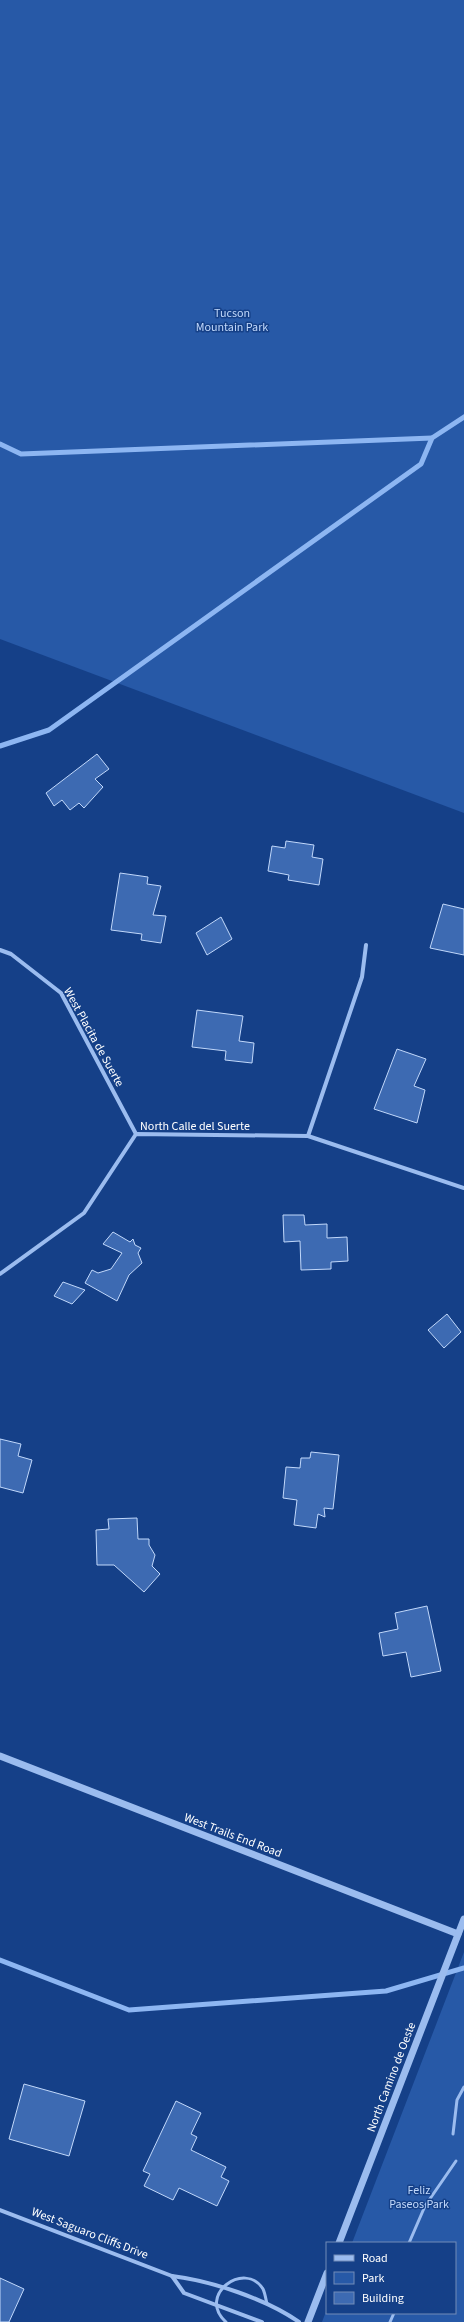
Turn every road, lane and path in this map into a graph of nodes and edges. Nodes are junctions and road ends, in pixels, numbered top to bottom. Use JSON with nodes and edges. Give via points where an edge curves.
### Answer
{"nodes":[{"id":1,"x":366,"y":945,"type":"dead end"},
{"id":2,"x":0,"y":950,"type":"edge"},
{"id":3,"x":136,"y":1134,"type":"junction"},
{"id":4,"x":308,"y":1136,"type":"junction"},
{"id":5,"x":464,"y":1188,"type":"edge"},
{"id":6,"x":0,"y":1274,"type":"edge"},
{"id":7,"x":0,"y":1756,"type":"edge"},
{"id":8,"x":464,"y":1919,"type":"edge"},
{"id":9,"x":458,"y":1934,"type":"junction"},
{"id":10,"x":464,"y":2087,"type":"edge"},
{"id":11,"x":453,"y":2134,"type":"dead end"},
{"id":12,"x":456,"y":2161,"type":"dead end"},
{"id":13,"x":0,"y":2210,"type":"edge"},
{"id":14,"x":339,"y":2242,"type":"edge"},
{"id":15,"x":409,"y":2242,"type":"edge"},
{"id":16,"x":172,"y":2276,"type":"junction"},
{"id":17,"x":326,"y":2276,"type":"edge"},
{"id":18,"x":222,"y":2288,"type":"junction"},
{"id":19,"x":267,"y":2304,"type":"junction"},
{"id":20,"x":217,"y":2305,"type":"junction"},
{"id":21,"x":226,"y":2322,"type":"edge"},
{"id":22,"x":260,"y":2322,"type":"edge"},
{"id":23,"x":299,"y":2322,"type":"edge"},
{"id":24,"x":308,"y":2322,"type":"edge"}],
"edges":[{"from":1,"to":4,"type":"street","via":[[362,977]]},
{"from":2,"to":3,"type":"street","name":"West Placita de Suerte","via":[[11,954],[61,993]]},
{"from":3,"to":4,"type":"street","name":"North Calle del Suerte"},
{"from":3,"to":6,"type":"street","name":"North Calle del Suerte","via":[[84,1213]]},
{"from":4,"to":5,"type":"street","name":"North Calle del Suerte"},
{"from":7,"to":9,"type":"street","name":"West Trails End Road"},
{"from":8,"to":9,"type":"street","name":"North Camino de Oeste"},
{"from":9,"to":14,"type":"street","name":"North Camino de Oeste"},
{"from":10,"to":11,"type":"lane","via":[[458,2100]]},
{"from":12,"to":15,"type":"lane","via":[[425,2206]]},
{"from":13,"to":16,"type":"street","name":"West Saguaro Cliffs Drive"},
{"from":16,"to":18,"type":"street","name":"West Saguaro Cliffs Drive","via":[[196,2279]]},
{"from":16,"to":20,"type":"street","via":[[184,2293]]},
{"from":17,"to":24,"type":"street"},
{"from":18,"to":19,"type":"street","name":"West Saguaro Cliffs Drive"},
{"from":18,"to":19,"type":"lane","via":[[228,2282],[241,2278],[255,2282],[263,2289]]},
{"from":18,"to":20,"type":"lane"},
{"from":19,"to":23,"type":"street","name":"West Saguaro Cliffs Drive","via":[[281,2309]]},
{"from":20,"to":21,"type":"lane"},
{"from":20,"to":22,"type":"street"}]}
